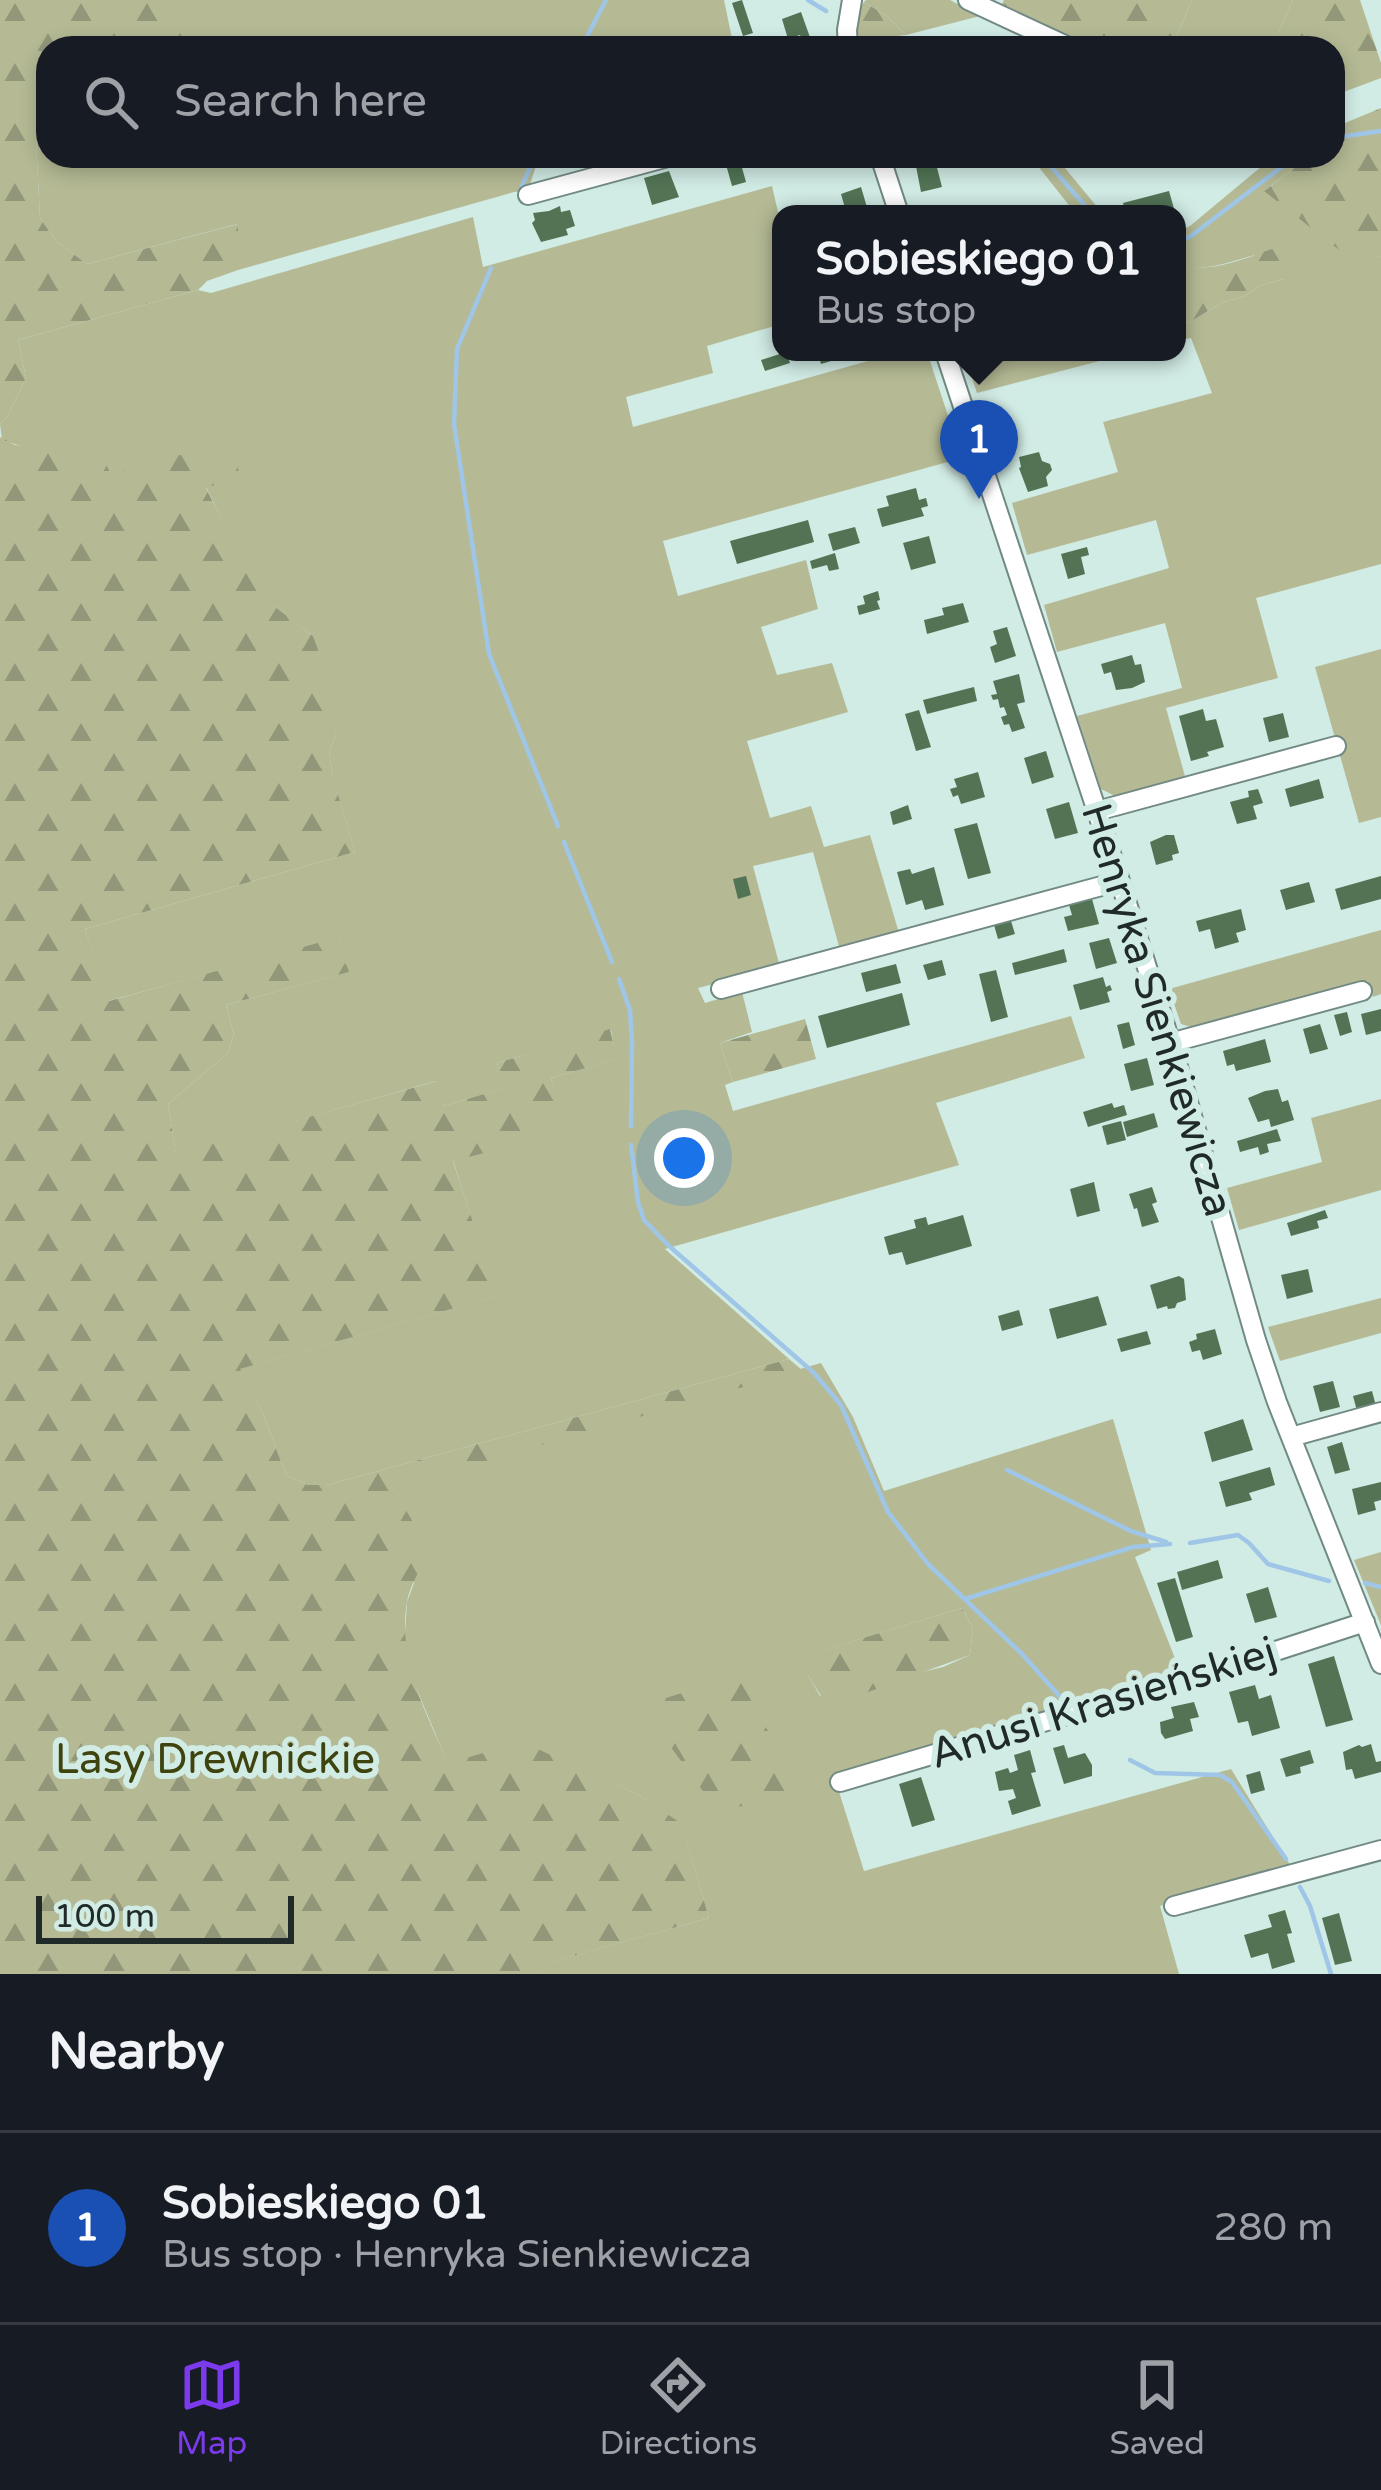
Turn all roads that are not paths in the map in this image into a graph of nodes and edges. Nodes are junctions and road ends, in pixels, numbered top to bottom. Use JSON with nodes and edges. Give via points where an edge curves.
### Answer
{"nodes":[{"id":1,"x":852,"y":0,"type":"edge"},
{"id":2,"x":968,"y":0,"type":"edge"},
{"id":3,"x":847,"y":36,"type":"edge"},
{"id":4,"x":1045,"y":36,"type":"edge"},
{"id":5,"x":628,"y":168,"type":"edge"},
{"id":6,"x":884,"y":168,"type":"edge"},
{"id":7,"x":528,"y":195,"type":"dead end"},
{"id":8,"x":896,"y":205,"type":"edge"},
{"id":9,"x":947,"y":361,"type":"edge"},
{"id":10,"x":1336,"y":746,"type":"dead end"},
{"id":11,"x":1097,"y":811,"type":"junction"},
{"id":12,"x":1120,"y":880,"type":"junction"},
{"id":13,"x":721,"y":989,"type":"dead end"},
{"id":14,"x":1362,"y":991,"type":"dead end"},
{"id":15,"x":1170,"y":1042,"type":"junction"},
{"id":16,"x":1381,"y":1412,"type":"edge"},
{"id":17,"x":1291,"y":1437,"type":"junction"},
{"id":18,"x":1364,"y":1622,"type":"junction"},
{"id":19,"x":1381,"y":1664,"type":"edge"},
{"id":20,"x":840,"y":1782,"type":"dead end"},
{"id":21,"x":1381,"y":1850,"type":"edge"},
{"id":22,"x":1174,"y":1906,"type":"dead end"}],
"edges":[{"from":1,"to":3,"type":"street"},
{"from":2,"to":4,"type":"street"},
{"from":5,"to":7,"type":"street"},
{"from":6,"to":8,"type":"street"},
{"from":9,"to":11,"type":"street","name":"Henryka Sienkiewicza"},
{"from":10,"to":11,"type":"street"},
{"from":11,"to":12,"type":"street","name":"Henryka Sienkiewicza"},
{"from":12,"to":13,"type":"street"},
{"from":12,"to":15,"type":"street","name":"Henryka Sienkiewicza"},
{"from":14,"to":15,"type":"street"},
{"from":15,"to":17,"type":"street","name":"Henryka Sienkiewicza"},
{"from":16,"to":17,"type":"street"},
{"from":17,"to":18,"type":"street","name":"Henryka Sienkiewicza"},
{"from":18,"to":19,"type":"street","name":"Henryka Sienkiewicza"},
{"from":18,"to":20,"type":"street","name":"Anusi Krasieńskiej"},
{"from":21,"to":22,"type":"street"}]}
